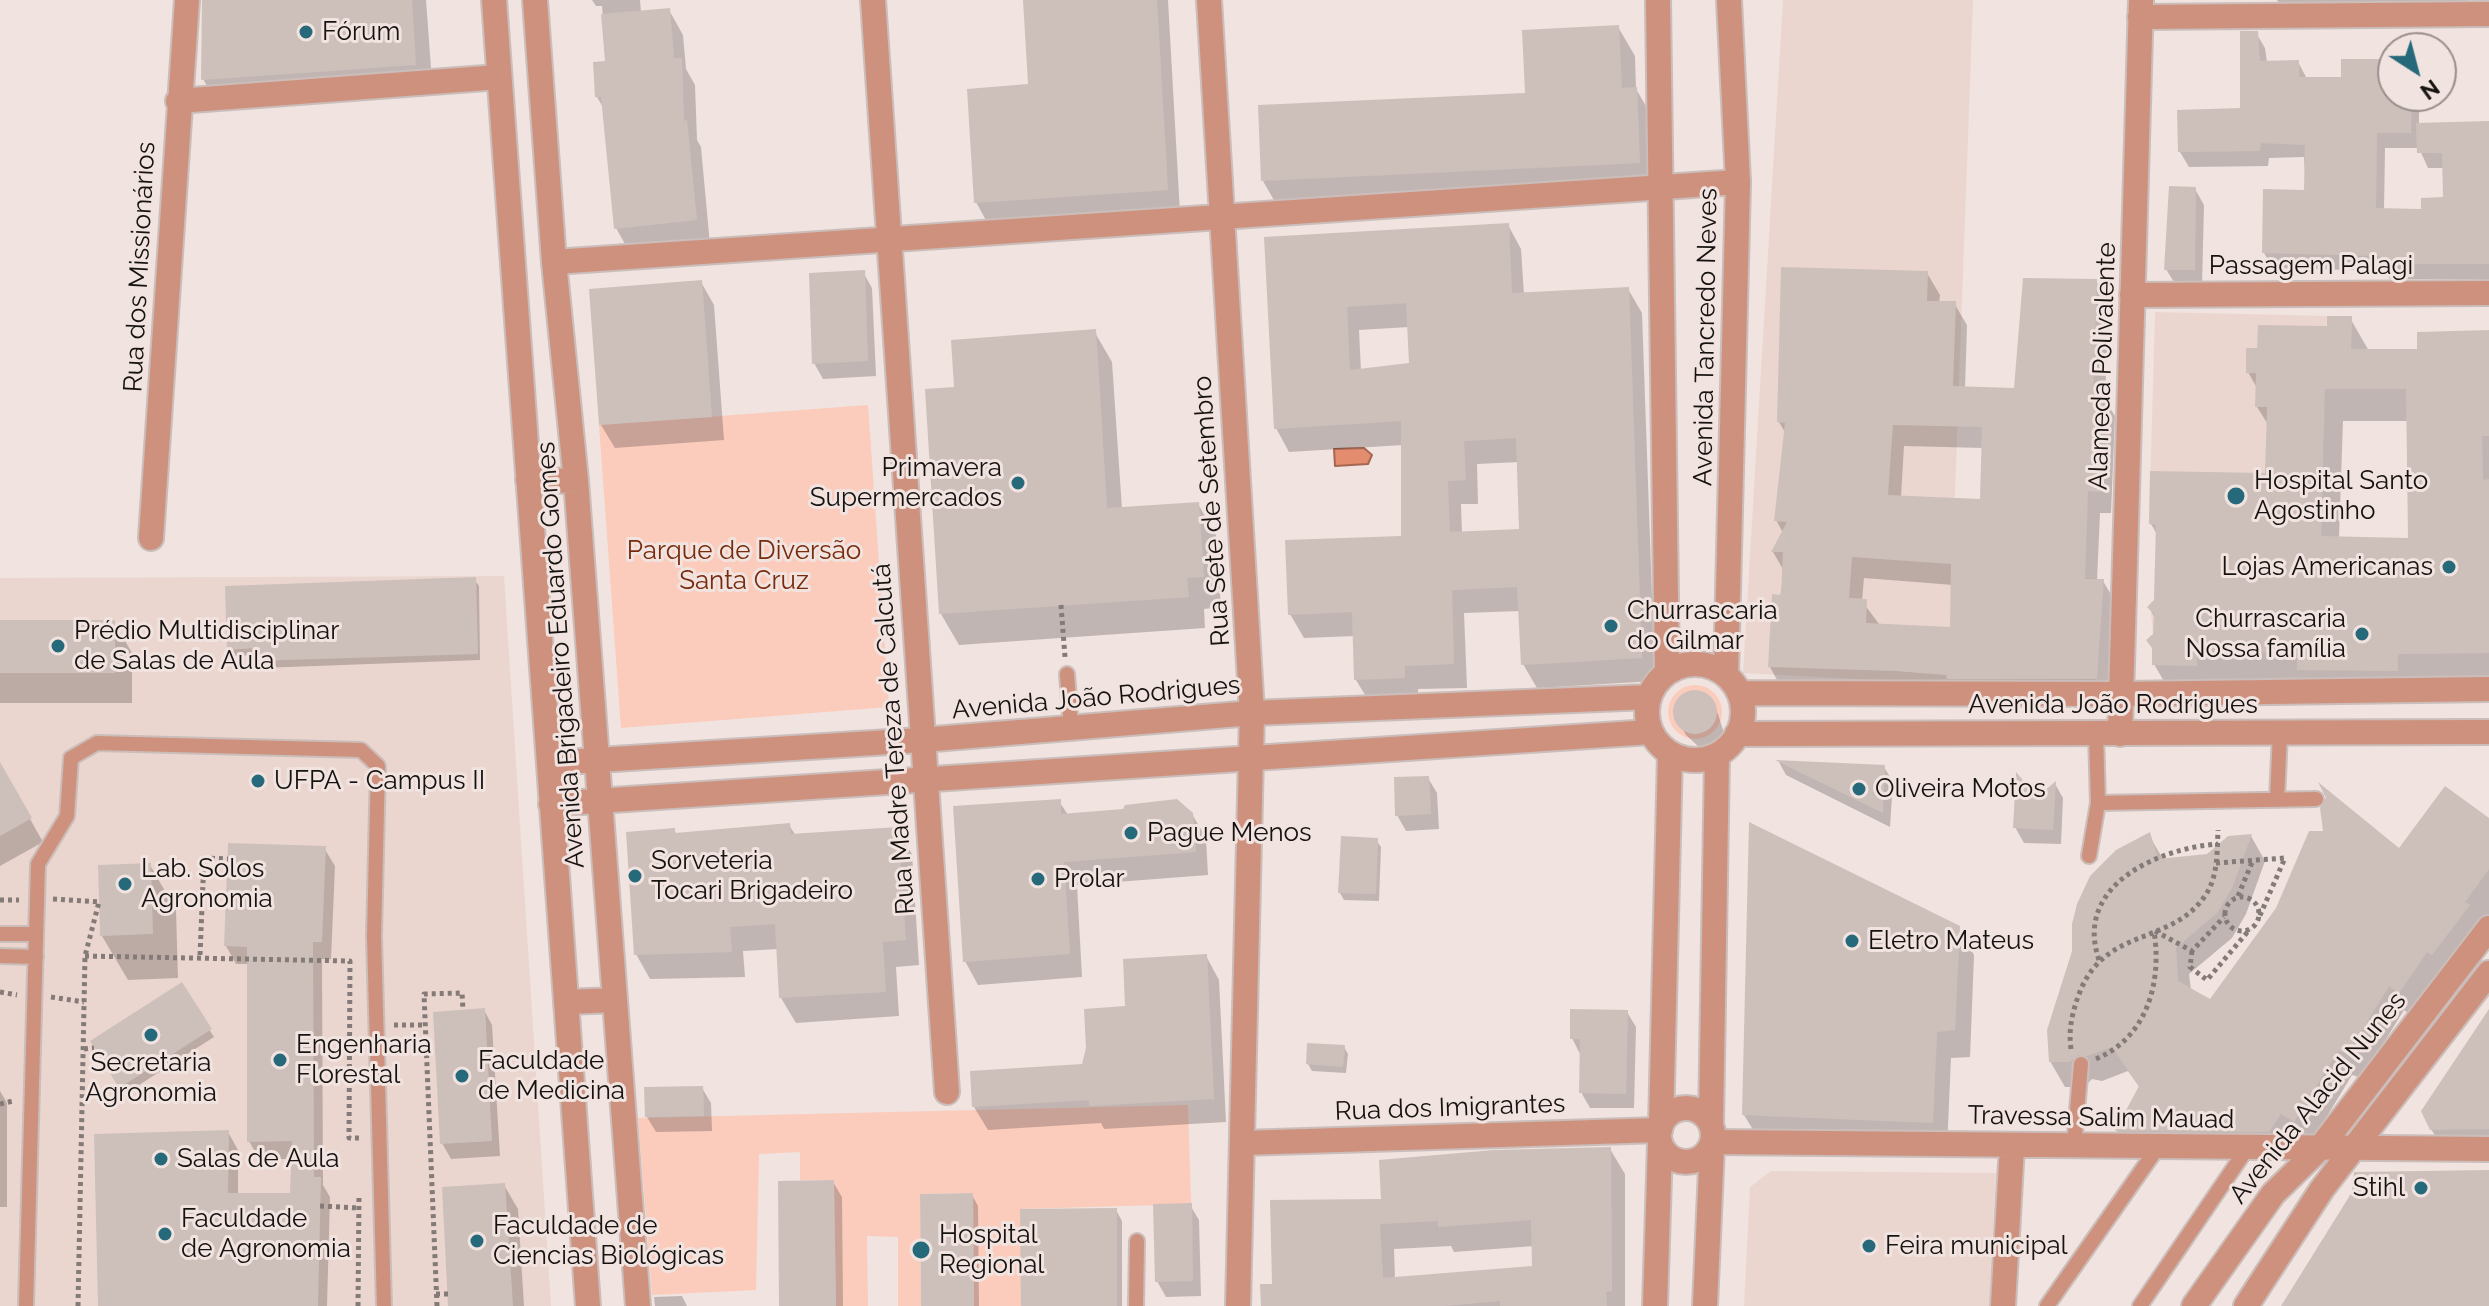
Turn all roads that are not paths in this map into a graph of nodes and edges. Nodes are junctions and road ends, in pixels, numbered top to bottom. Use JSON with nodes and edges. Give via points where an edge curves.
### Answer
{"nodes":[{"id":1,"x":187,"y":0,"type":"edge"},
{"id":2,"x":494,"y":0,"type":"edge"},
{"id":3,"x":535,"y":0,"type":"edge"},
{"id":4,"x":873,"y":0,"type":"edge"},
{"id":5,"x":1209,"y":0,"type":"edge"},
{"id":6,"x":1658,"y":0,"type":"edge"},
{"id":7,"x":1729,"y":0,"type":"edge"},
{"id":8,"x":2141,"y":9,"type":"edge"},
{"id":9,"x":2489,"y":14,"type":"edge"},
{"id":10,"x":500,"y":88,"type":"junction"},
{"id":11,"x":541,"y":96,"type":"junction"},
{"id":12,"x":178,"y":101,"type":"junction"},
{"id":13,"x":1738,"y":182,"type":"junction"},
{"id":14,"x":1660,"y":185,"type":"junction"},
{"id":15,"x":1222,"y":214,"type":"junction"},
{"id":16,"x":890,"y":239,"type":"junction"},
{"id":17,"x":554,"y":262,"type":"junction"},
{"id":18,"x":2489,"y":293,"type":"edge"},
{"id":19,"x":2132,"y":295,"type":"junction"},
{"id":20,"x":528,"y":480,"type":"junction"},
{"id":21,"x":576,"y":481,"type":"junction"},
{"id":22,"x":151,"y":538,"type":"dead end"},
{"id":23,"x":1667,"y":673,"type":"junction"},
{"id":24,"x":1067,"y":674,"type":"road end"},
{"id":25,"x":1732,"y":684,"type":"junction"},
{"id":26,"x":2489,"y":689,"type":"edge"},
{"id":27,"x":2122,"y":694,"type":"junction"},
{"id":28,"x":1649,"y":697,"type":"junction"},
{"id":29,"x":1252,"y":713,"type":"junction"},
{"id":30,"x":1071,"y":727,"type":"junction"},
{"id":31,"x":1651,"y":732,"type":"junction"},
{"id":32,"x":2489,"y":732,"type":"edge"},
{"id":33,"x":2108,"y":733,"type":"junction"},
{"id":34,"x":2280,"y":733,"type":"junction"},
{"id":35,"x":1737,"y":734,"type":"junction"},
{"id":36,"x":922,"y":740,"type":"junction"},
{"id":37,"x":1670,"y":754,"type":"junction"},
{"id":38,"x":681,"y":755,"type":"junction"},
{"id":39,"x":1717,"y":755,"type":"junction"},
{"id":40,"x":1251,"y":759,"type":"junction"},
{"id":41,"x":597,"y":760,"type":"junction"},
{"id":42,"x":549,"y":763,"type":"junction"},
{"id":43,"x":924,"y":780,"type":"junction"},
{"id":44,"x":681,"y":796,"type":"junction"},
{"id":45,"x":2316,"y":799,"type":"dead end"},
{"id":46,"x":2277,"y":800,"type":"junction"},
{"id":47,"x":600,"y":801,"type":"junction"},
{"id":48,"x":2098,"y":803,"type":"junction"},
{"id":49,"x":551,"y":804,"type":"junction"},
{"id":50,"x":2089,"y":856,"type":"dead end"},
{"id":51,"x":2489,"y":928,"type":"edge"},
{"id":52,"x":0,"y":934,"type":"edge"},
{"id":53,"x":36,"y":934,"type":"junction"},
{"id":54,"x":0,"y":956,"type":"edge"},
{"id":55,"x":36,"y":957,"type":"junction"},
{"id":56,"x":2489,"y":973,"type":"edge"},
{"id":57,"x":615,"y":1000,"type":"junction"},
{"id":58,"x":566,"y":1002,"type":"junction"},
{"id":59,"x":2081,"y":1064,"type":"road end"},
{"id":60,"x":947,"y":1092,"type":"dead end"},
{"id":61,"x":1660,"y":1133,"type":"junction"},
{"id":62,"x":1712,"y":1137,"type":"junction"},
{"id":63,"x":1242,"y":1143,"type":"junction"},
{"id":64,"x":2012,"y":1145,"type":"junction"},
{"id":65,"x":2074,"y":1146,"type":"junction"},
{"id":66,"x":2158,"y":1147,"type":"junction"},
{"id":67,"x":2248,"y":1147,"type":"junction"},
{"id":68,"x":2320,"y":1148,"type":"junction"},
{"id":69,"x":2357,"y":1148,"type":"junction"},
{"id":70,"x":2489,"y":1149,"type":"edge"},
{"id":71,"x":1137,"y":1241,"type":"dead end"},
{"id":72,"x":26,"y":1306,"type":"edge"},
{"id":73,"x":384,"y":1306,"type":"edge"},
{"id":74,"x":588,"y":1306,"type":"edge"},
{"id":75,"x":638,"y":1306,"type":"edge"},
{"id":76,"x":1136,"y":1306,"type":"edge"},
{"id":77,"x":1238,"y":1306,"type":"edge"},
{"id":78,"x":1655,"y":1306,"type":"edge"},
{"id":79,"x":1705,"y":1306,"type":"edge"},
{"id":80,"x":2003,"y":1306,"type":"edge"},
{"id":81,"x":2047,"y":1306,"type":"edge"},
{"id":82,"x":2140,"y":1306,"type":"edge"},
{"id":83,"x":2194,"y":1306,"type":"edge"},
{"id":84,"x":2246,"y":1306,"type":"edge"}],
"edges":[{"from":1,"to":12,"type":"street","name":"Rua dos Missionários"},
{"from":2,"to":10,"type":"street","name":"Avenida Brigadeiro Eduardo Gomes"},
{"from":3,"to":11,"type":"street","name":"Avenida Brigadeiro Eduardo Gomes"},
{"from":4,"to":16,"type":"street","name":"Rua Madre Tereza de Calcutá"},
{"from":5,"to":15,"type":"street","name":"Rua Sete de Setembro"},
{"from":6,"to":14,"type":"street","name":"Avenida Tancredo Neves"},
{"from":7,"to":13,"type":"street","name":"Avenida Tancredo Neves"},
{"from":8,"to":9,"type":"street"},
{"from":8,"to":19,"type":"street","name":"Alameda Polivalente"},
{"from":10,"to":11,"type":"street"},
{"from":10,"to":12,"type":"street"},
{"from":10,"to":20,"type":"street","name":"Avenida Brigadeiro Eduardo Gomes"},
{"from":11,"to":17,"type":"street","name":"Avenida Brigadeiro Eduardo Gomes"},
{"from":12,"to":22,"type":"street","name":"Rua dos Missionários"},
{"from":13,"to":14,"type":"street"},
{"from":13,"to":25,"type":"street","name":"Avenida Tancredo Neves"},
{"from":14,"to":15,"type":"street"},
{"from":14,"to":23,"type":"street","name":"Avenida Tancredo Neves"},
{"from":15,"to":16,"type":"street"},
{"from":15,"to":29,"type":"street","name":"Rua Sete de Setembro"},
{"from":16,"to":17,"type":"street"},
{"from":16,"to":36,"type":"street","name":"Rua Madre Tereza de Calcutá"},
{"from":17,"to":21,"type":"street","name":"Avenida Brigadeiro Eduardo Gomes"},
{"from":18,"to":19,"type":"street","name":"Passagem Palagi"},
{"from":19,"to":27,"type":"street","name":"Alameda Polivalente"},
{"from":20,"to":21,"type":"street"},
{"from":20,"to":42,"type":"street","name":"Avenida Brigadeiro Eduardo Gomes"},
{"from":21,"to":41,"type":"street","name":"Avenida Brigadeiro Eduardo Gomes"},
{"from":23,"to":25,"type":"street","via":[[1697,664]]},
{"from":23,"to":28,"type":"street"},
{"from":24,"to":30,"type":"lane"},
{"from":25,"to":27,"type":"street","name":"Avenida João Rodrigues"},
{"from":25,"to":35,"type":"street","via":[[1743,717]]},
{"from":26,"to":27,"type":"street","name":"Avenida João Rodrigues"},
{"from":27,"to":33,"type":"street","name":"Alameda Polivalente"},
{"from":28,"to":29,"type":"street","name":"Avenida João Rodrigues"},
{"from":28,"to":31,"type":"street","via":[[1646,715]]},
{"from":29,"to":30,"type":"street","name":"Avenida João Rodrigues"},
{"from":29,"to":40,"type":"street","name":"Rua Sete de Setembro"},
{"from":30,"to":36,"type":"street","name":"Avenida João Rodrigues"},
{"from":31,"to":37,"type":"street"},
{"from":31,"to":40,"type":"street"},
{"from":32,"to":34,"type":"street","name":"Avenida João Rodrigues"},
{"from":33,"to":34,"type":"street","name":"Avenida João Rodrigues"},
{"from":33,"to":35,"type":"street","name":"Avenida João Rodrigues"},
{"from":33,"to":48,"type":"lane"},
{"from":34,"to":46,"type":"lane"},
{"from":35,"to":39,"type":"street"},
{"from":36,"to":38,"type":"street","name":"Avenida João Rodrigues"},
{"from":36,"to":43,"type":"street","name":"Rua Madre Tereza de Calcutá"},
{"from":37,"to":39,"type":"street","via":[[1693,760]]},
{"from":37,"to":61,"type":"street"},
{"from":38,"to":41,"type":"street","name":"Avenida João Rodrigues"},
{"from":38,"to":44,"type":"street"},
{"from":39,"to":62,"type":"street"},
{"from":40,"to":43,"type":"street"},
{"from":40,"to":63,"type":"street","name":"Rua Sete de Setembro"},
{"from":41,"to":42,"type":"street","name":"Avenida João Rodrigues"},
{"from":41,"to":47,"type":"street","name":"Avenida Brigadeiro Eduardo Gomes"},
{"from":42,"to":49,"type":"street","name":"Avenida Brigadeiro Eduardo Gomes"},
{"from":43,"to":44,"type":"street"},
{"from":43,"to":60,"type":"street","name":"Rua Madre Tereza de Calcutá"},
{"from":44,"to":47,"type":"street"},
{"from":45,"to":46,"type":"lane"},
{"from":46,"to":48,"type":"lane"},
{"from":47,"to":49,"type":"street"},
{"from":47,"to":57,"type":"street","name":"Avenida Brigadeiro Eduardo Gomes"},
{"from":48,"to":50,"type":"lane"},
{"from":49,"to":58,"type":"street","name":"Avenida Brigadeiro Eduardo Gomes"},
{"from":51,"to":68,"type":"street","name":"Avenida Alacid Nunes"},
{"from":52,"to":53,"type":"lane"},
{"from":53,"to":55,"type":"lane"},
{"from":53,"to":73,"type":"lane","via":[[38,864],[67,816],[71,758],[97,743],[361,750],[378,766],[374,936]]},
{"from":54,"to":55,"type":"lane"},
{"from":55,"to":72,"type":"lane"},
{"from":56,"to":69,"type":"street"},
{"from":57,"to":58,"type":"street"},
{"from":57,"to":75,"type":"street","name":"Avenida Brigadeiro Eduardo Gomes"},
{"from":58,"to":74,"type":"street","name":"Avenida Brigadeiro Eduardo Gomes"},
{"from":59,"to":65,"type":"lane"},
{"from":61,"to":62,"type":"street","via":[[1665,1118],[1680,1108],[1698,1111]]},
{"from":61,"to":62,"type":"street","via":[[1669,1157],[1685,1163],[1701,1158]]},
{"from":61,"to":63,"type":"street","name":"Rua dos Imigrantes"},
{"from":61,"to":78,"type":"street"},
{"from":62,"to":64,"type":"street","name":"Travessa Salim Mauad"},
{"from":62,"to":79,"type":"street"},
{"from":63,"to":77,"type":"street","name":"Rua Sete de Setembro"},
{"from":64,"to":65,"type":"street","name":"Travessa Salim Mauad"},
{"from":64,"to":80,"type":"street"},
{"from":65,"to":66,"type":"street","name":"Travessa Salim Mauad"},
{"from":66,"to":67,"type":"street","name":"Travessa Salim Mauad"},
{"from":66,"to":81,"type":"lane"},
{"from":67,"to":68,"type":"street","name":"Travessa Salim Mauad"},
{"from":67,"to":82,"type":"lane"},
{"from":68,"to":69,"type":"street","name":"Travessa Salim Mauad"},
{"from":68,"to":83,"type":"street","name":"Avenida Alacid Nunes","via":[[2273,1194]]},
{"from":69,"to":70,"type":"street","name":"Travessa Salim Mauad"},
{"from":69,"to":84,"type":"street","via":[[2322,1189]]},
{"from":71,"to":76,"type":"lane"}]}
